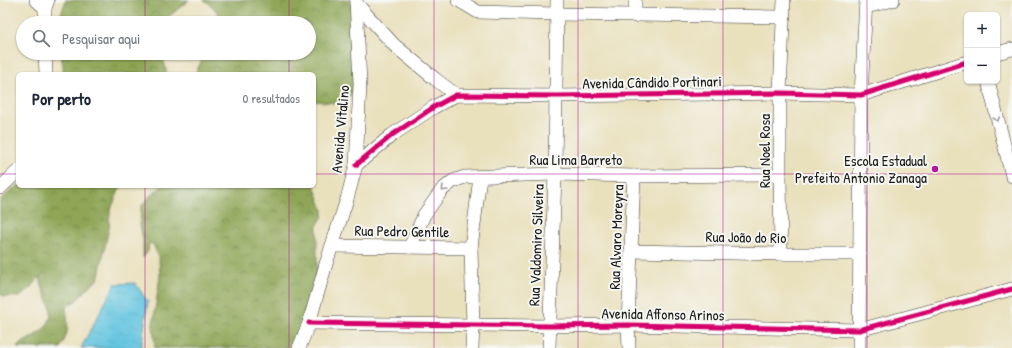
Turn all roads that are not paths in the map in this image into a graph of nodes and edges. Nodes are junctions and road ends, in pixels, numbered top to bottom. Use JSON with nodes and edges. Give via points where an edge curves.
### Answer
{"nodes":[{"id":1,"x":458,"y":0,"type":"edge"},
{"id":2,"x":557,"y":0,"type":"edge"},
{"id":3,"x":635,"y":0,"type":"edge"},
{"id":4,"x":784,"y":0,"type":"edge"},
{"id":5,"x":893,"y":0,"type":"edge"},
{"id":6,"x":356,"y":2,"type":"edge"},
{"id":7,"x":43,"y":3,"type":"edge"},
{"id":8,"x":866,"y":4,"type":"edge"},
{"id":9,"x":478,"y":6,"type":"edge"},
{"id":10,"x":557,"y":14,"type":"junction"},
{"id":11,"x":44,"y":16,"type":"edge"},
{"id":12,"x":635,"y":16,"type":"junction"},
{"id":13,"x":784,"y":17,"type":"junction"},
{"id":14,"x":1012,"y":49,"type":"edge"},
{"id":15,"x":1000,"y":52,"type":"edge"},
{"id":16,"x":45,"y":60,"type":"edge"},
{"id":17,"x":964,"y":63,"type":"edge"},
{"id":18,"x":46,"y":72,"type":"edge"},
{"id":19,"x":989,"y":84,"type":"edge"},
{"id":20,"x":780,"y":93,"type":"junction"},
{"id":21,"x":861,"y":94,"type":"junction"},
{"id":22,"x":456,"y":95,"type":"junction"},
{"id":23,"x":557,"y":96,"type":"junction"},
{"id":24,"x":356,"y":165,"type":"junction"},
{"id":25,"x":16,"y":173,"type":"edge"},
{"id":26,"x":555,"y":174,"type":"junction"},
{"id":27,"x":780,"y":175,"type":"junction"},
{"id":28,"x":634,"y":176,"type":"junction"},
{"id":29,"x":1012,"y":176,"type":"edge"},
{"id":30,"x":480,"y":177,"type":"junction"},
{"id":31,"x":0,"y":188,"type":"edge"},
{"id":32,"x":332,"y":246,"type":"junction"},
{"id":33,"x":410,"y":247,"type":"junction"},
{"id":34,"x":471,"y":248,"type":"junction"},
{"id":35,"x":631,"y":251,"type":"junction"},
{"id":36,"x":781,"y":254,"type":"junction"},
{"id":37,"x":860,"y":254,"type":"junction"},
{"id":38,"x":1012,"y":289,"type":"edge"},
{"id":39,"x":309,"y":324,"type":"junction"},
{"id":40,"x":473,"y":325,"type":"junction"},
{"id":41,"x":628,"y":325,"type":"junction"},
{"id":42,"x":549,"y":326,"type":"junction"},
{"id":43,"x":859,"y":330,"type":"junction"},
{"id":44,"x":299,"y":348,"type":"edge"},
{"id":45,"x":472,"y":348,"type":"edge"},
{"id":46,"x":549,"y":348,"type":"edge"},
{"id":47,"x":629,"y":348,"type":"edge"},
{"id":48,"x":859,"y":348,"type":"edge"}],
"edges":[{"from":1,"to":9,"type":"street"},
{"from":2,"to":10,"type":"street","name":"Rua Valdomiro Silveira"},
{"from":3,"to":12,"type":"street"},
{"from":4,"to":13,"type":"street","name":"Rua Noel Rosa"},
{"from":5,"to":8,"type":"street"},
{"from":6,"to":22,"type":"street","via":[[394,45]]},
{"from":6,"to":24,"type":"street","name":"Avenida Vitalino","via":[[360,84]]},
{"from":7,"to":11,"type":"street"},
{"from":8,"to":21,"type":"street"},
{"from":9,"to":10,"type":"street"},
{"from":10,"to":12,"type":"street"},
{"from":10,"to":23,"type":"street","name":"Rua Valdomiro Silveira"},
{"from":12,"to":13,"type":"street"},
{"from":13,"to":20,"type":"street","name":"Rua Noel Rosa"},
{"from":14,"to":15,"type":"street"},
{"from":16,"to":18,"type":"street"},
{"from":17,"to":21,"type":"street","name":"Avenida Cândido Portinari"},
{"from":19,"to":29,"type":"street","one_way":true},
{"from":20,"to":21,"type":"street","name":"Avenida Cândido Portinari"},
{"from":20,"to":23,"type":"street","name":"Avenida Cândido Portinari"},
{"from":20,"to":27,"type":"street","name":"Rua Noel Rosa"},
{"from":21,"to":37,"type":"street"},
{"from":22,"to":23,"type":"street","name":"Avenida Cândido Portinari"},
{"from":22,"to":24,"type":"street","name":"Avenida Cândido Portinari","via":[[392,135]]},
{"from":23,"to":26,"type":"street","name":"Rua Valdomiro Silveira"},
{"from":24,"to":32,"type":"street","name":"Avenida Vitalino"},
{"from":25,"to":31,"type":"street"},
{"from":26,"to":28,"type":"street","name":"Rua Lima Barreto"},
{"from":26,"to":30,"type":"street","name":"Rua Lima Barreto"},
{"from":26,"to":42,"type":"street","name":"Rua Valdomiro Silveira"},
{"from":27,"to":28,"type":"street","name":"Rua Lima Barreto"},
{"from":27,"to":36,"type":"street","name":"Rua Noel Rosa"},
{"from":28,"to":35,"type":"street","name":"Rua Alvaro Moreyra"},
{"from":30,"to":33,"type":"street","name":"Rua Lima Barreto","one_way":true,"via":[[465,177],[453,181],[442,190],[424,215]]},
{"from":30,"to":34,"type":"street"},
{"from":32,"to":33,"type":"street","name":"Rua Pedro Gentile"},
{"from":32,"to":39,"type":"street","name":"Avenida Vitalino"},
{"from":33,"to":34,"type":"street","name":"Rua Pedro Gentile"},
{"from":34,"to":40,"type":"street"},
{"from":35,"to":36,"type":"street","name":"Rua João do Rio"},
{"from":35,"to":41,"type":"street","name":"Rua Alvaro Moreyra"},
{"from":36,"to":37,"type":"street","name":"Rua João do Rio"},
{"from":37,"to":43,"type":"street"},
{"from":38,"to":43,"type":"street","name":"Avenida Affonso Arinos"},
{"from":39,"to":40,"type":"street","name":"Avenida Affonso Arinos"},
{"from":39,"to":44,"type":"street","name":"Avenida Vitalino"},
{"from":40,"to":42,"type":"street","name":"Avenida Affonso Arinos"},
{"from":40,"to":45,"type":"street"},
{"from":41,"to":42,"type":"street","name":"Avenida Affonso Arinos"},
{"from":41,"to":43,"type":"street","name":"Avenida Affonso Arinos"},
{"from":41,"to":47,"type":"street","name":"Rua Alvaro Moreyra"},
{"from":42,"to":46,"type":"street","name":"Rua Valdomiro Silveira"},
{"from":43,"to":48,"type":"street"}]}
